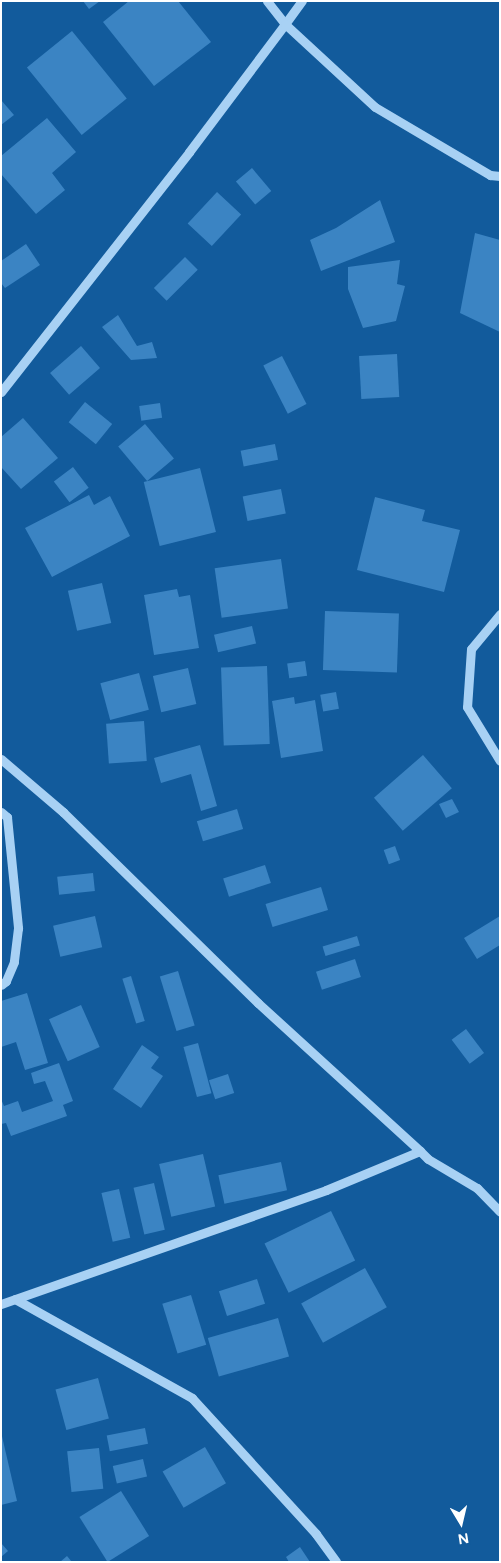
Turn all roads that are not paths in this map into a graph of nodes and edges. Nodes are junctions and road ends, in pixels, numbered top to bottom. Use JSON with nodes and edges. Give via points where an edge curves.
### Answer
{"nodes":[{"id":1,"x":266,"y":1,"type":"edge"},
{"id":2,"x":302,"y":1,"type":"edge"},
{"id":3,"x":285,"y":24,"type":"junction"},
{"id":4,"x":500,"y":176,"type":"edge"},
{"id":5,"x":1,"y":392,"type":"edge"},
{"id":6,"x":500,"y":614,"type":"edge"},
{"id":7,"x":1,"y":759,"type":"edge"},
{"id":8,"x":500,"y":761,"type":"edge"},
{"id":9,"x":1,"y":812,"type":"edge"},
{"id":10,"x":1,"y":985,"type":"edge"},
{"id":11,"x":420,"y":1151,"type":"junction"},
{"id":12,"x":500,"y":1212,"type":"edge"},
{"id":13,"x":15,"y":1299,"type":"junction"},
{"id":14,"x":1,"y":1304,"type":"edge"},
{"id":15,"x":336,"y":1562,"type":"edge"}],
"edges":[{"from":1,"to":3,"type":"street"},
{"from":2,"to":3,"type":"street"},
{"from":3,"to":4,"type":"street","via":[[375,107],[490,174]]},
{"from":3,"to":5,"type":"street"},
{"from":6,"to":8,"type":"street","via":[[471,649],[467,707]]},
{"from":7,"to":11,"type":"street","via":[[62,812],[258,1003]]},
{"from":9,"to":10,"type":"street","via":[[6,817],[18,928],[14,962]]},
{"from":11,"to":12,"type":"street","via":[[477,1188]]},
{"from":11,"to":13,"type":"street","via":[[326,1190]]},
{"from":13,"to":14,"type":"street"},
{"from":13,"to":15,"type":"street","via":[[192,1398],[316,1534]]}]}
